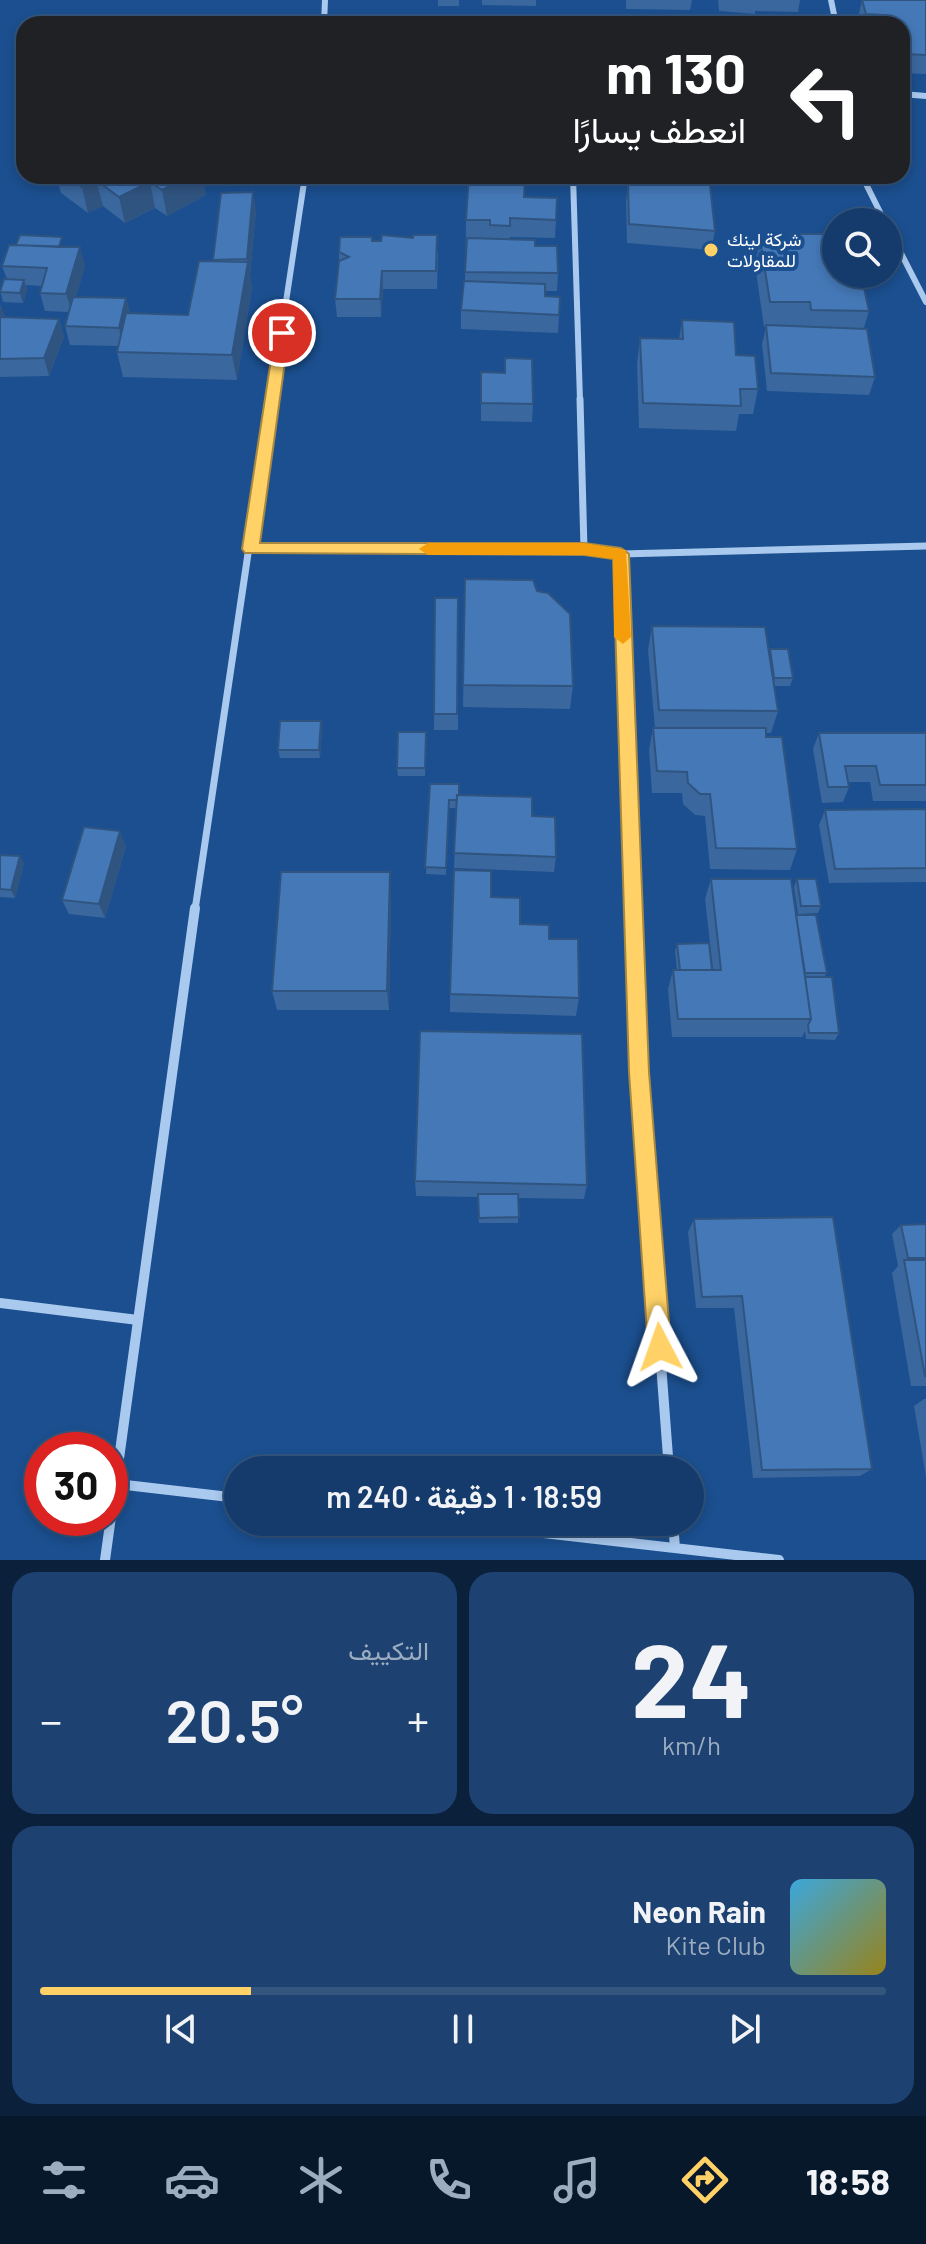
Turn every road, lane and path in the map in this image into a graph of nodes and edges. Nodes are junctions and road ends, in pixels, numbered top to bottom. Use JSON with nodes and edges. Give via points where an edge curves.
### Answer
{"nodes":[{"id":1,"x":304,"y":184,"type":"edge"},
{"id":2,"x":573,"y":184,"type":"edge"},
{"id":3,"x":866,"y":184,"type":"edge"},
{"id":4,"x":878,"y":208,"type":"edge"},
{"id":5,"x":902,"y":255,"type":"edge"},
{"id":6,"x":926,"y":302,"type":"edge"},
{"id":7,"x":926,"y":546,"type":"edge"},
{"id":8,"x":251,"y":549,"type":"junction"},
{"id":9,"x":584,"y":549,"type":"junction"},
{"id":10,"x":621,"y":554,"type":"junction"},
{"id":11,"x":0,"y":1303,"type":"edge"},
{"id":12,"x":138,"y":1320,"type":"junction"},
{"id":13,"x":124,"y":1432,"type":"edge"},
{"id":14,"x":668,"y":1456,"type":"edge"},
{"id":15,"x":128,"y":1485,"type":"edge"},
{"id":16,"x":224,"y":1496,"type":"edge"},
{"id":17,"x":109,"y":1536,"type":"edge"},
{"id":18,"x":570,"y":1536,"type":"edge"},
{"id":19,"x":674,"y":1536,"type":"edge"},
{"id":20,"x":675,"y":1548,"type":"junction"},
{"id":21,"x":105,"y":1560,"type":"edge"},
{"id":22,"x":779,"y":1560,"type":"edge"}],
"edges":[{"from":1,"to":8,"type":"street"},
{"from":2,"to":9,"type":"street"},
{"from":3,"to":4,"type":"street"},
{"from":5,"to":6,"type":"street"},
{"from":7,"to":10,"type":"street"},
{"from":8,"to":9,"type":"street"},
{"from":8,"to":12,"type":"street","via":[[214,771]]},
{"from":9,"to":10,"type":"street"},
{"from":10,"to":14,"type":"street","via":[[639,1072]]},
{"from":11,"to":12,"type":"street"},
{"from":12,"to":13,"type":"street"},
{"from":15,"to":16,"type":"street"},
{"from":17,"to":21,"type":"street"},
{"from":18,"to":20,"type":"street"},
{"from":19,"to":20,"type":"street"},
{"from":20,"to":22,"type":"street"}]}
